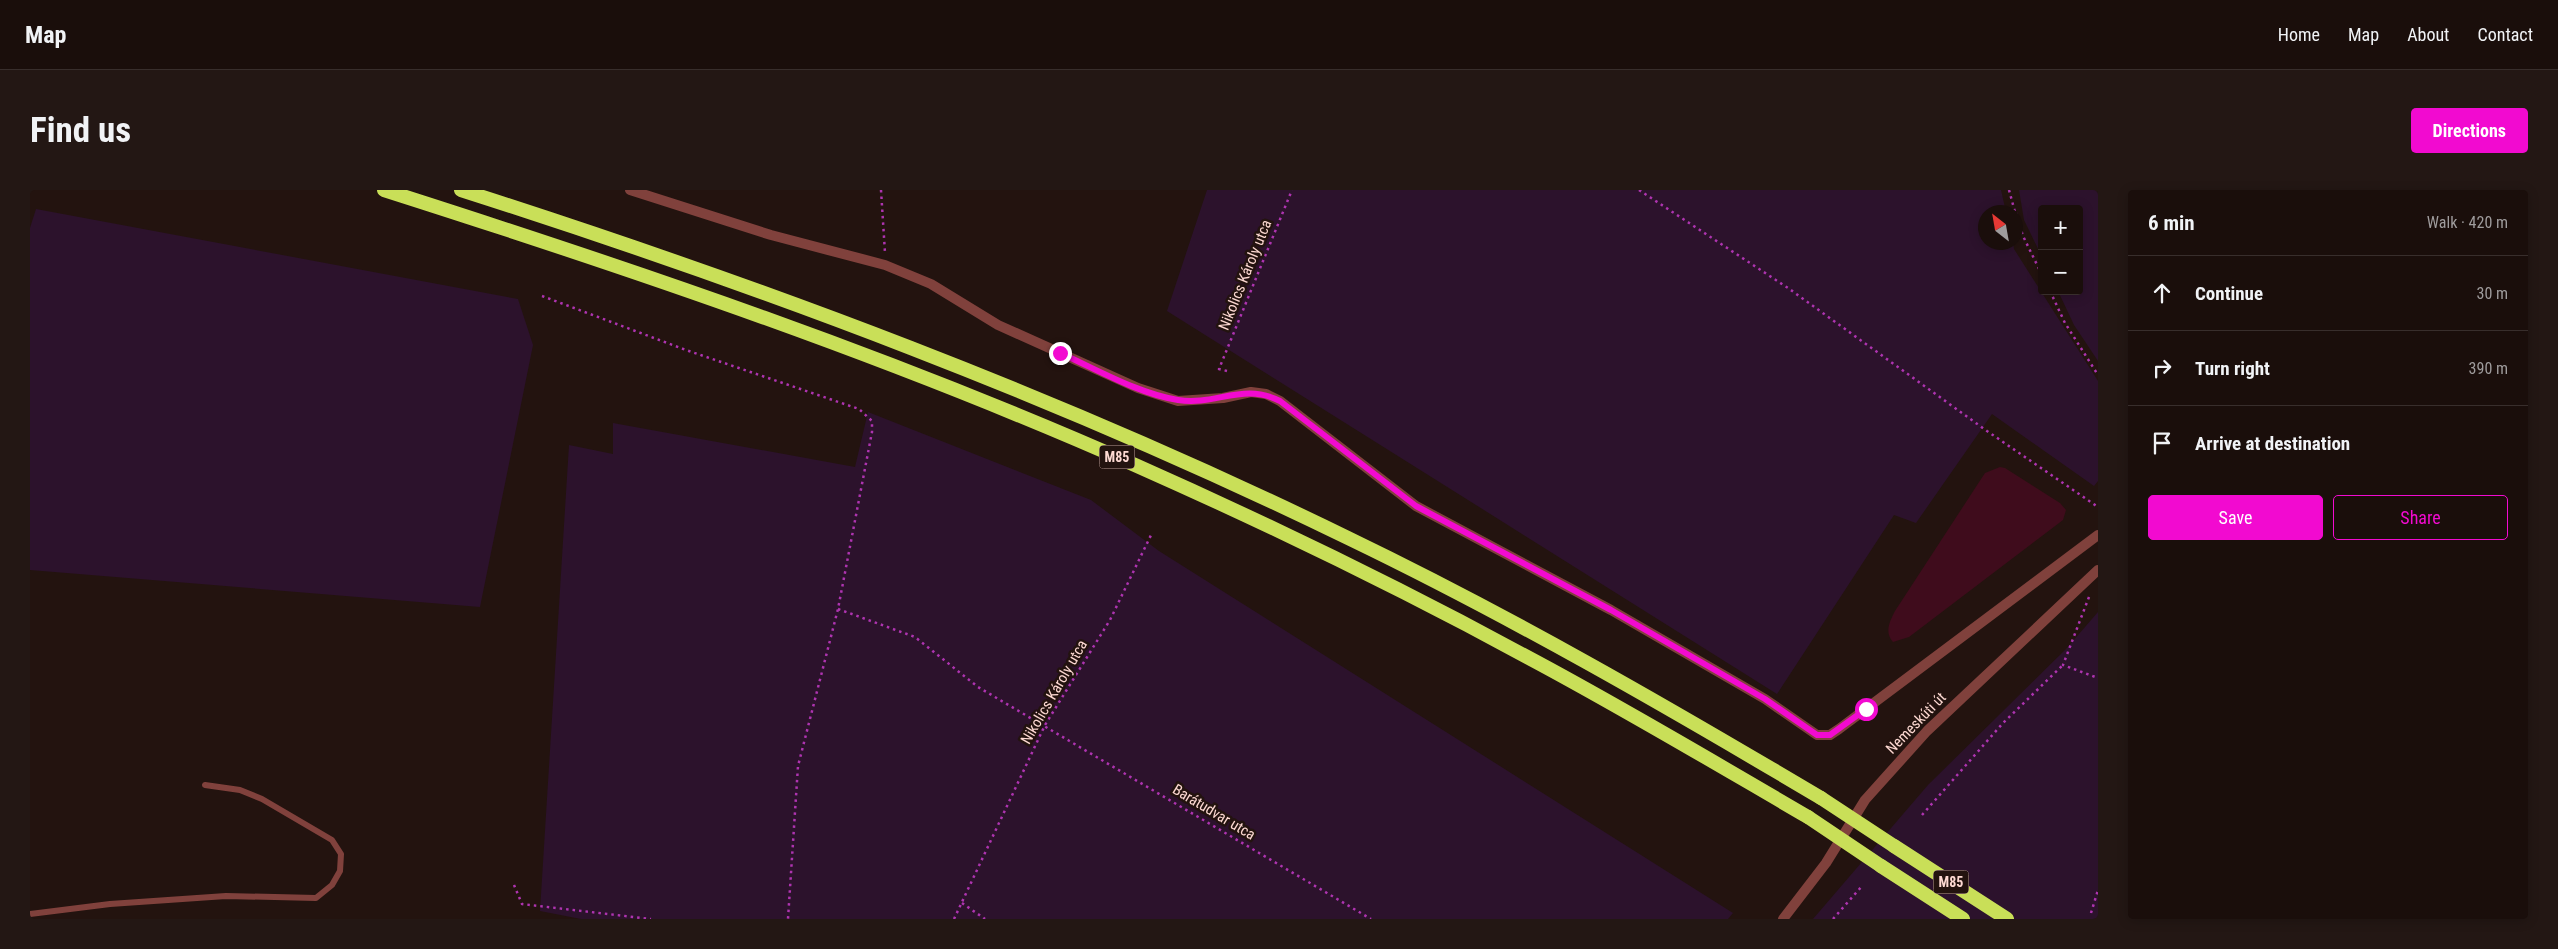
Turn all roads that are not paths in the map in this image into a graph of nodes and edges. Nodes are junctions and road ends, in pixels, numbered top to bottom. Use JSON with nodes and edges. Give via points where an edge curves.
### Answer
{"nodes":[{"id":1,"x":384,"y":190,"type":"edge"},
{"id":2,"x":461,"y":190,"type":"edge"},
{"id":3,"x":630,"y":190,"type":"edge"},
{"id":4,"x":2098,"y":535,"type":"edge"},
{"id":5,"x":2098,"y":570,"type":"edge"},
{"id":6,"x":205,"y":785,"type":"dead end"},
{"id":7,"x":30,"y":914,"type":"edge"},
{"id":8,"x":1783,"y":919,"type":"edge"},
{"id":9,"x":1963,"y":919,"type":"edge"},
{"id":10,"x":2007,"y":919,"type":"edge"}],
"edges":[{"from":1,"to":9,"type":"highway","number":"M85","bridge":true,"via":[[602,260],[762,316],[1009,411],[1242,514],[1433,607],[1619,708],[1808,817]]},
{"from":2,"to":10,"type":"highway","number":"M85","bridge":true,"via":[[607,237],[857,326],[1019,389],[1350,539],[1640,692],[1821,798]]},
{"from":3,"to":4,"type":"street","via":[[771,235],[885,265],[932,284],[998,325],[1138,388],[1178,400],[1223,398],[1251,392],[1266,394],[1280,401],[1416,506],[1611,610],[1765,699],[1817,735],[1830,735]]},
{"from":5,"to":8,"type":"street","name":"Nemeskúti út","via":[[1921,738],[1865,800],[1826,863]]},
{"from":6,"to":7,"type":"lane","via":[[240,790],[262,799],[332,840],[341,854],[340,871],[332,885],[316,898],[226,896],[110,904]]}]}
